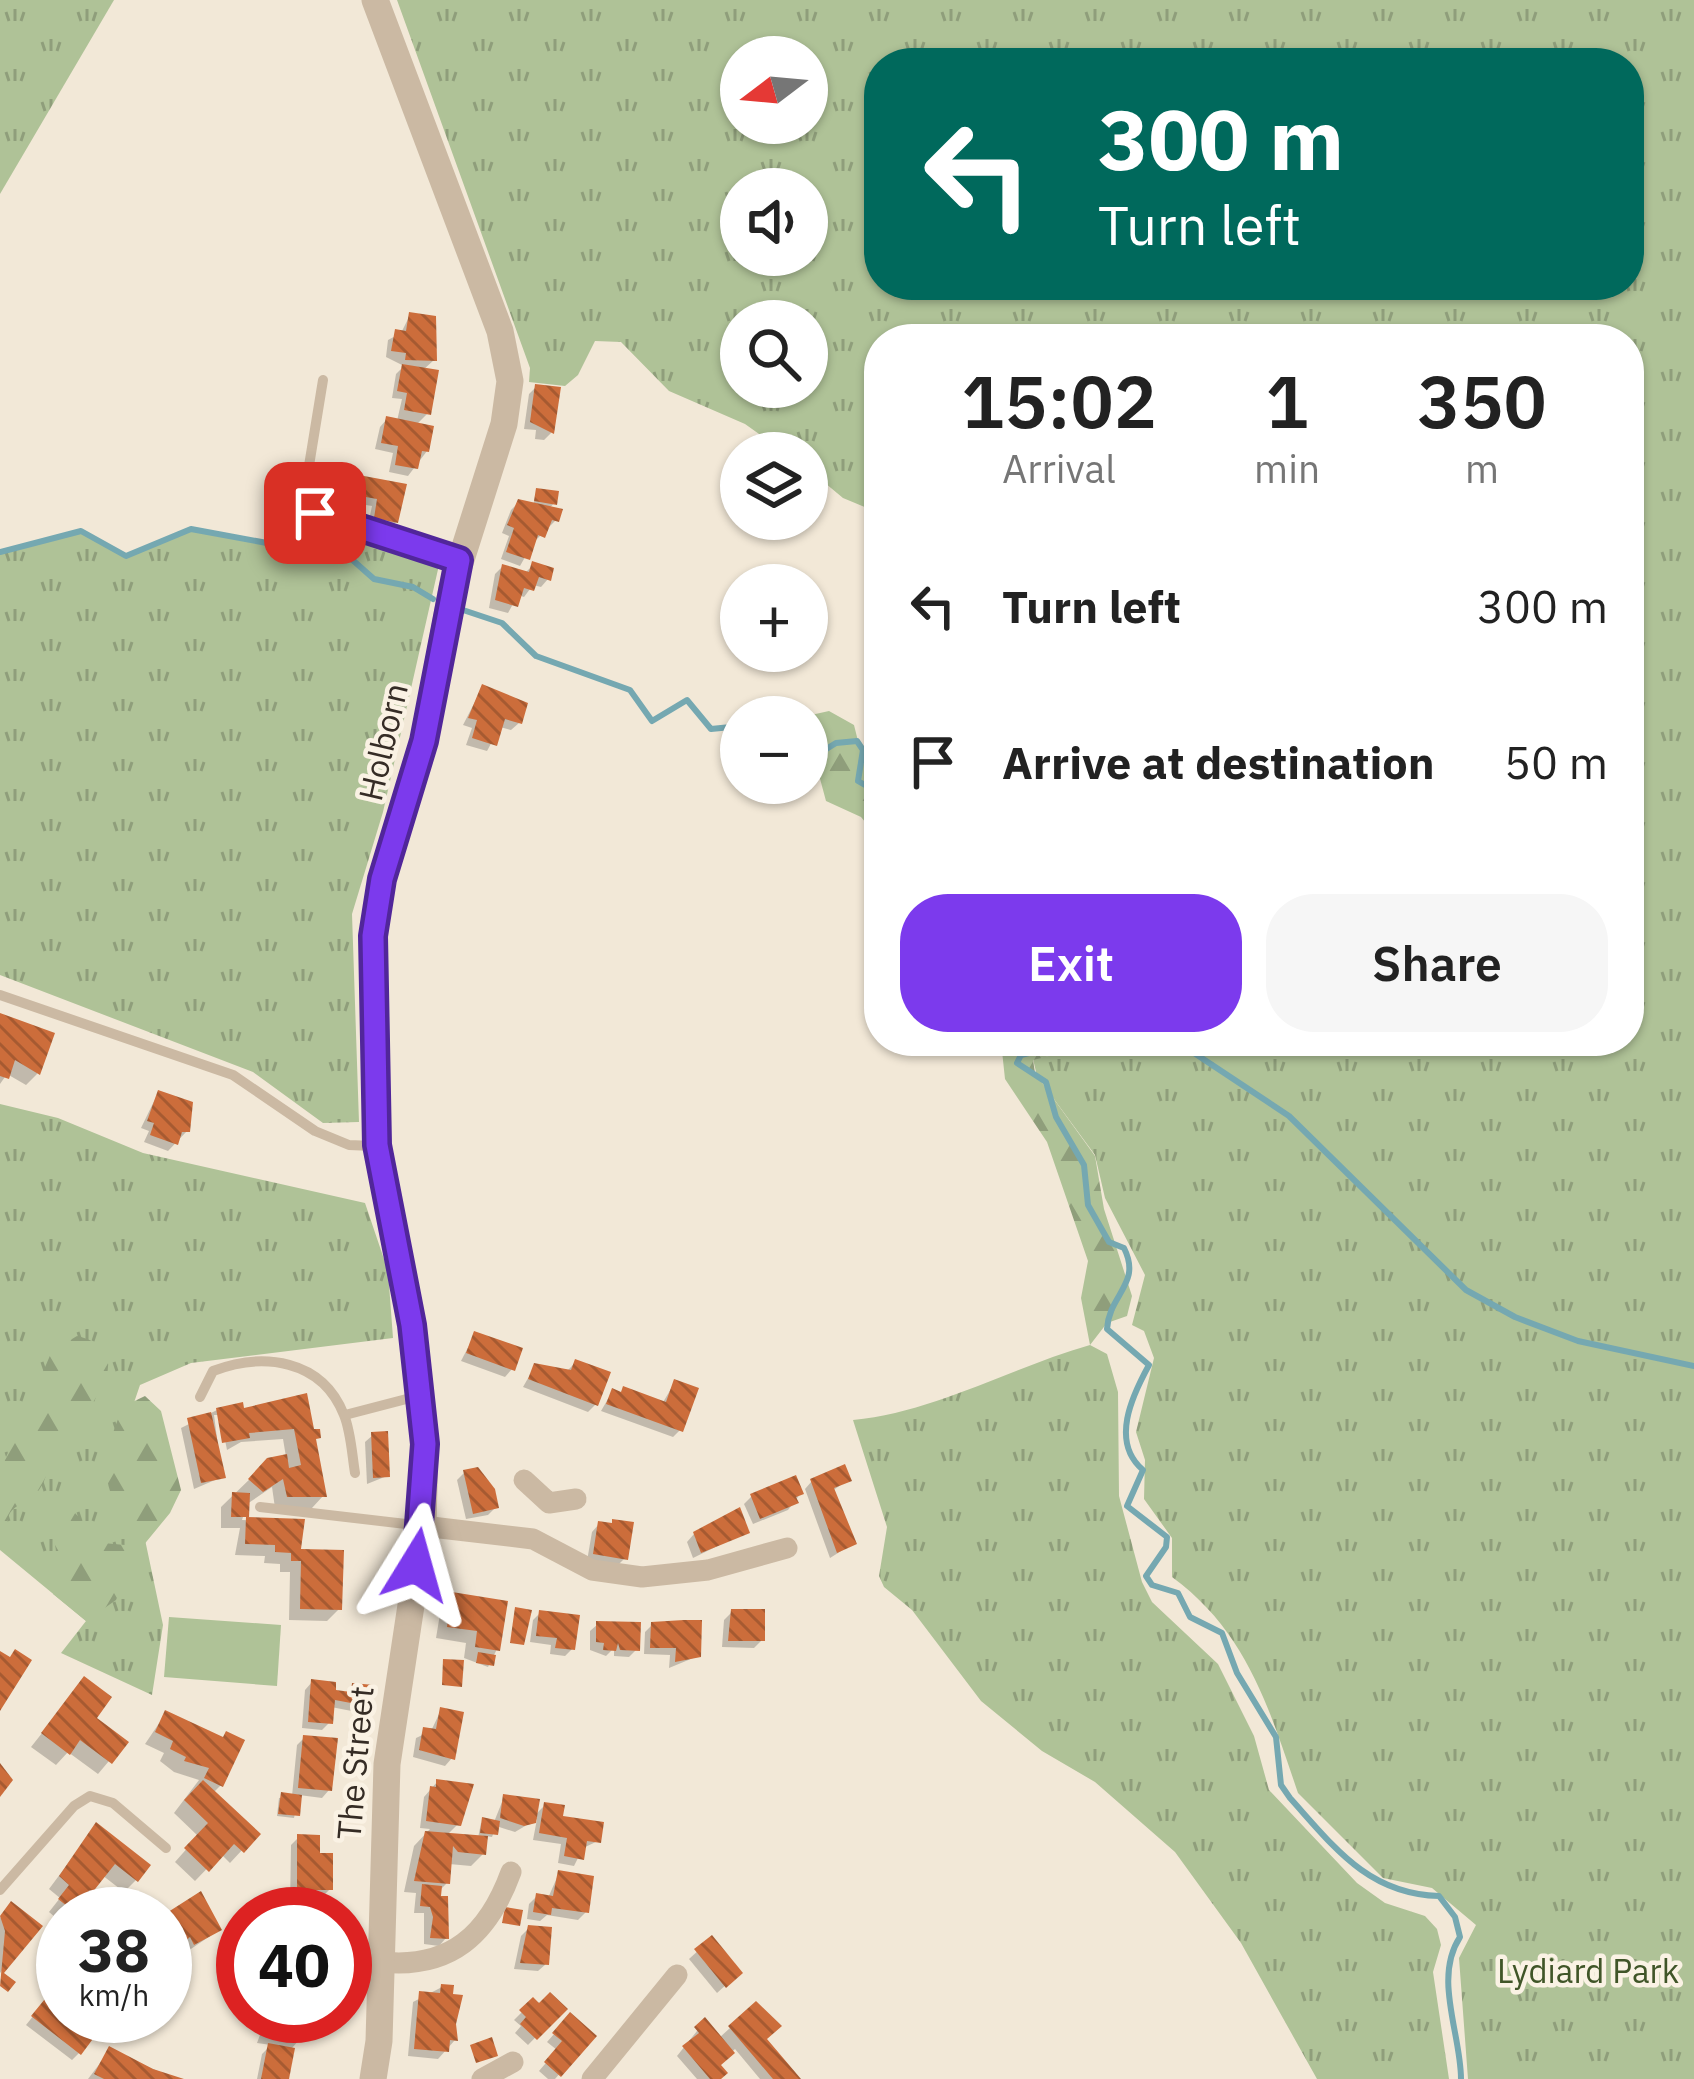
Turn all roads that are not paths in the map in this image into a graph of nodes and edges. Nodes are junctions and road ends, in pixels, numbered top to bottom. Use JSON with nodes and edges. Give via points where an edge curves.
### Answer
{"nodes":[{"id":1,"x":375,"y":0,"type":"edge"},
{"id":2,"x":323,"y":380,"type":"dead end"},
{"id":3,"x":459,"y":560,"type":"junction"},
{"id":4,"x":0,"y":995,"type":"edge"},
{"id":5,"x":377,"y":1145,"type":"junction"},
{"id":6,"x":421,"y":1395,"type":"junction"},
{"id":7,"x":200,"y":1397,"type":"dead end"},
{"id":8,"x":345,"y":1415,"type":"junction"},
{"id":9,"x":355,"y":1473,"type":"dead end"},
{"id":10,"x":524,"y":1480,"type":"dead end"},
{"id":11,"x":576,"y":1499,"type":"dead end"},
{"id":12,"x":549,"y":1503,"type":"junction"},
{"id":13,"x":260,"y":1507,"type":"dead end"},
{"id":14,"x":423,"y":1526,"type":"junction"},
{"id":15,"x":533,"y":1539,"type":"junction"},
{"id":16,"x":787,"y":1548,"type":"dead end"},
{"id":17,"x":166,"y":1848,"type":"dead end"},
{"id":18,"x":511,"y":1871,"type":"dead end"},
{"id":19,"x":0,"y":1889,"type":"edge"},
{"id":20,"x":382,"y":1962,"type":"junction"},
{"id":21,"x":677,"y":1975,"type":"dead end"},
{"id":22,"x":513,"y":2062,"type":"dead end"},
{"id":23,"x":373,"y":2079,"type":"edge"},
{"id":24,"x":482,"y":2079,"type":"edge"},
{"id":25,"x":592,"y":2079,"type":"edge"}],
"edges":[{"from":1,"to":3,"type":"street","name":"Holborn","via":[[508,361],[504,424]]},
{"from":2,"to":3,"type":"lane","via":[[306,484],[315,513]]},
{"from":3,"to":5,"type":"street","name":"Holborn","via":[[424,741],[373,936]]},
{"from":4,"to":5,"type":"lane","via":[[233,1075],[315,1131],[349,1145]]},
{"from":5,"to":6,"type":"street","name":"Holborn"},
{"from":6,"to":8,"type":"lane"},
{"from":6,"to":14,"type":"street","name":"Holborn"},
{"from":7,"to":8,"type":"lane","via":[[213,1371],[278,1360],[308,1370]]},
{"from":8,"to":9,"type":"lane"},
{"from":10,"to":12,"type":"street"},
{"from":11,"to":12,"type":"street"},
{"from":12,"to":15,"type":"street"},
{"from":13,"to":14,"type":"lane"},
{"from":14,"to":15,"type":"street"},
{"from":14,"to":20,"type":"street","name":"The Street","via":[[387,1764]]},
{"from":15,"to":16,"type":"street","via":[[592,1570],[642,1577],[720,1568]]},
{"from":17,"to":19,"type":"lane","via":[[112,1803],[90,1796]]},
{"from":18,"to":20,"type":"street","via":[[457,1949],[428,1964]]},
{"from":20,"to":23,"type":"street","name":"The Street"},
{"from":21,"to":25,"type":"street"},
{"from":22,"to":24,"type":"street"}]}
